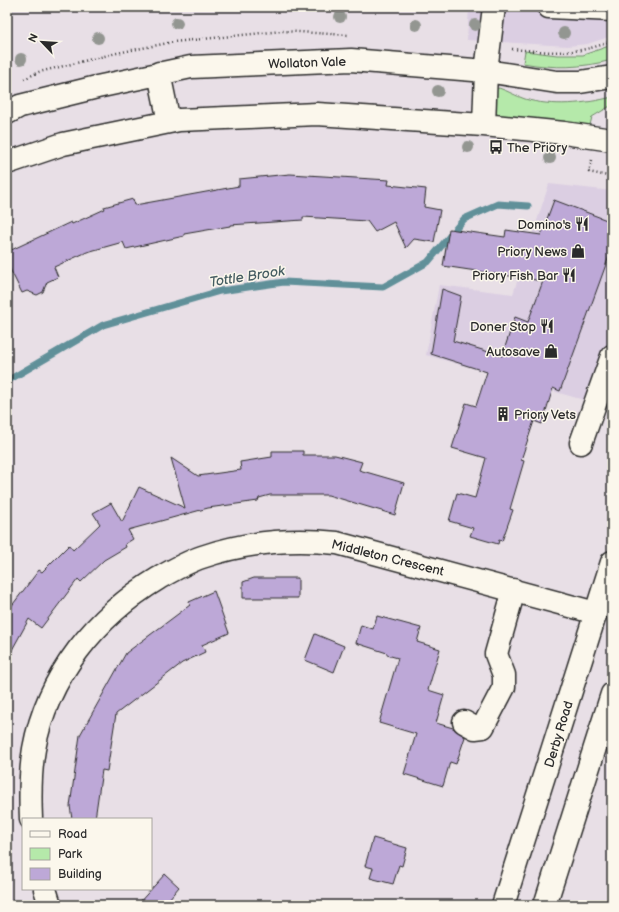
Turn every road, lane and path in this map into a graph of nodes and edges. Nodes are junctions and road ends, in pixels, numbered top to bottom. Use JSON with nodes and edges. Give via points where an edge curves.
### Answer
{"nodes":[{"id":1,"x":494,"y":7,"type":"edge"},
{"id":2,"x":549,"y":7,"type":"edge"},
{"id":3,"x":612,"y":10,"type":"edge"},
{"id":4,"x":486,"y":71,"type":"junction"},
{"id":5,"x":159,"y":73,"type":"junction"},
{"id":6,"x":612,"y":77,"type":"edge"},
{"id":7,"x":7,"y":112,"type":"edge"},
{"id":8,"x":169,"y":122,"type":"junction"},
{"id":9,"x":484,"y":125,"type":"junction"},
{"id":10,"x":612,"y":140,"type":"edge"},
{"id":11,"x":593,"y":158,"type":"dead end"},
{"id":12,"x":7,"y":163,"type":"edge"},
{"id":13,"x":612,"y":177,"type":"edge"},
{"id":14,"x":612,"y":356,"type":"edge"},
{"id":15,"x":581,"y":443,"type":"dead end"},
{"id":16,"x":612,"y":562,"type":"edge"},
{"id":17,"x":514,"y":590,"type":"junction"},
{"id":18,"x":596,"y":613,"type":"junction"},
{"id":19,"x":612,"y":694,"type":"edge"},
{"id":20,"x":464,"y":722,"type":"dead end"},
{"id":21,"x":31,"y":818,"type":"edge"},
{"id":22,"x":45,"y":890,"type":"edge"},
{"id":23,"x":50,"y":905,"type":"edge"},
{"id":24,"x":503,"y":905,"type":"edge"},
{"id":25,"x":545,"y":905,"type":"edge"}],
"edges":[{"from":1,"to":4,"type":"main road"},
{"from":2,"to":3,"type":"main road"},
{"from":4,"to":5,"type":"main road","name":"Wollaton Vale","via":[[351,60],[191,66]]},
{"from":4,"to":6,"type":"main road","name":"Wollaton Vale","via":[[557,82],[580,82]]},
{"from":4,"to":9,"type":"main road"},
{"from":5,"to":7,"type":"main road","name":"Wollaton Vale","via":[[20,106]]},
{"from":5,"to":8,"type":"main road"},
{"from":8,"to":9,"type":"main road","via":[[317,114]]},
{"from":8,"to":12,"type":"main road","via":[[63,144]]},
{"from":9,"to":10,"type":"main road","via":[[564,132]]},
{"from":11,"to":13,"type":"path","via":[[589,172]]},
{"from":14,"to":15,"type":"main road"},
{"from":16,"to":18,"type":"main road","name":"Derby Road"},
{"from":17,"to":18,"type":"main road","name":"Middleton Crescent"},
{"from":17,"to":20,"type":"main road","via":[[496,654],[504,675],[504,687],[483,727],[475,728]]},
{"from":17,"to":21,"type":"main road","name":"Middleton Crescent","via":[[337,543],[309,540],[283,540],[228,550],[178,567],[114,610],[70,658],[45,712],[34,749],[30,792]]},
{"from":18,"to":24,"type":"main road","name":"Derby Road"},
{"from":19,"to":25,"type":"main road"},
{"from":22,"to":23,"type":"main road"}]}
